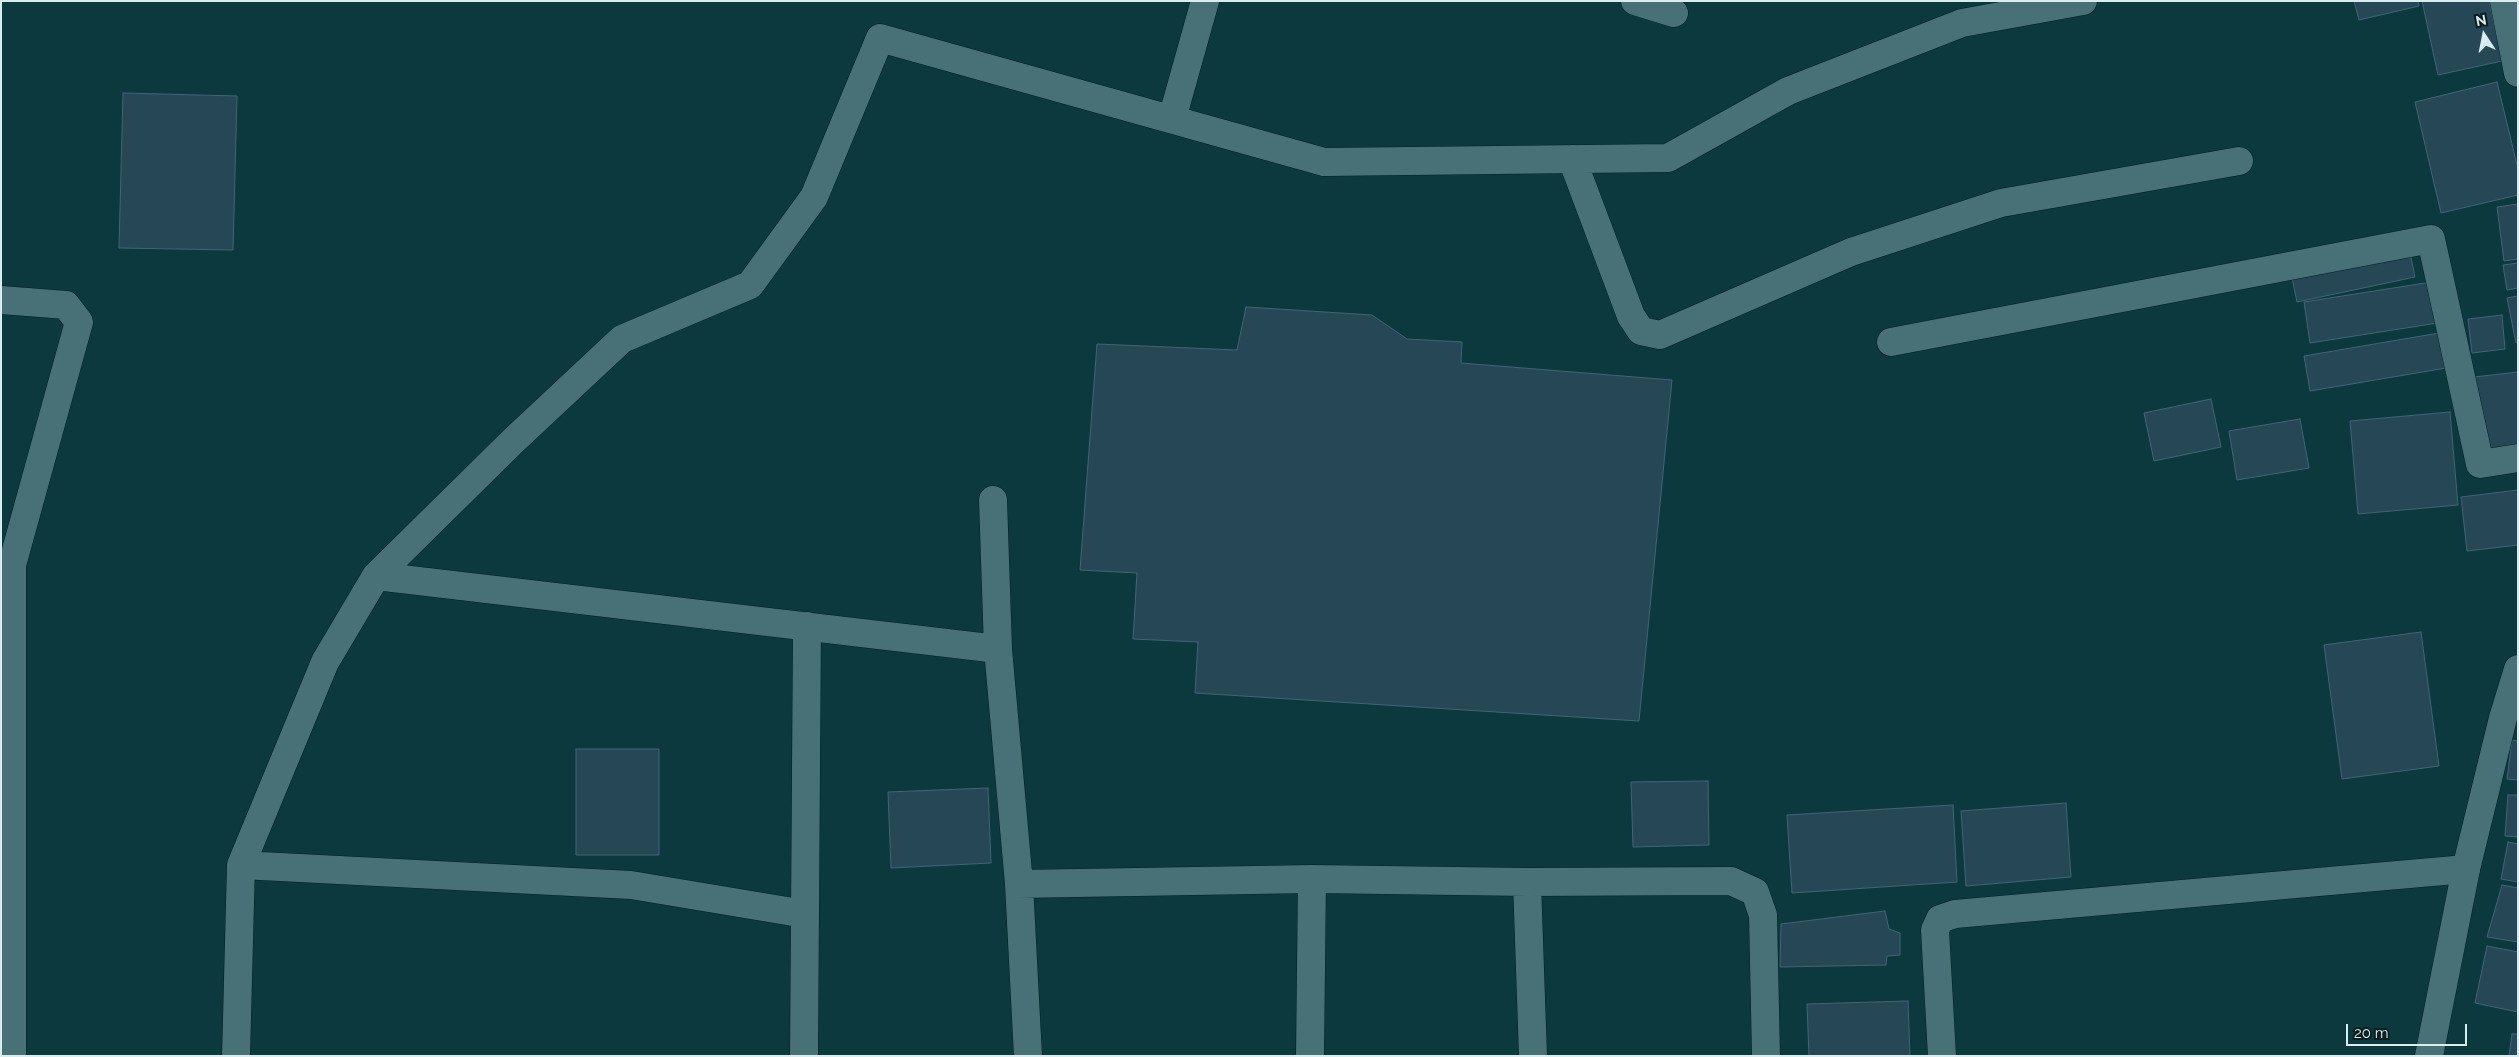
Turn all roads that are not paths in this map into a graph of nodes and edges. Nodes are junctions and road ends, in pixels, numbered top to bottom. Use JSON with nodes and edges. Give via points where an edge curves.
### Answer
{"nodes":[{"id":1,"x":1205,"y":1,"type":"edge"},
{"id":2,"x":1635,"y":1,"type":"edge"},
{"id":3,"x":2083,"y":1,"type":"edge"},
{"id":4,"x":2504,"y":1,"type":"edge"},
{"id":5,"x":1674,"y":13,"type":"dead end"},
{"id":6,"x":2518,"y":73,"type":"edge"},
{"id":7,"x":1172,"y":119,"type":"junction"},
{"id":8,"x":1572,"y":159,"type":"junction"},
{"id":9,"x":2239,"y":161,"type":"dead end"},
{"id":10,"x":1,"y":300,"type":"edge"},
{"id":11,"x":1891,"y":342,"type":"dead end"},
{"id":12,"x":2518,"y":458,"type":"edge"},
{"id":13,"x":993,"y":500,"type":"dead end"},
{"id":14,"x":376,"y":576,"type":"junction"},
{"id":15,"x":807,"y":626,"type":"junction"},
{"id":16,"x":998,"y":648,"type":"junction"},
{"id":17,"x":2518,"y":669,"type":"edge"},
{"id":18,"x":2510,"y":719,"type":"edge"},
{"id":19,"x":241,"y":865,"type":"junction"},
{"id":20,"x":2466,"y":869,"type":"junction"},
{"id":21,"x":1312,"y":879,"type":"junction"},
{"id":22,"x":1527,"y":882,"type":"junction"},
{"id":23,"x":1019,"y":884,"type":"junction"},
{"id":24,"x":805,"y":914,"type":"junction"},
{"id":25,"x":12,"y":1056,"type":"edge"},
{"id":26,"x":236,"y":1056,"type":"edge"},
{"id":27,"x":804,"y":1056,"type":"edge"},
{"id":28,"x":1028,"y":1056,"type":"edge"},
{"id":29,"x":1310,"y":1056,"type":"edge"},
{"id":30,"x":1533,"y":1056,"type":"edge"},
{"id":31,"x":1766,"y":1056,"type":"edge"},
{"id":32,"x":1942,"y":1056,"type":"edge"},
{"id":33,"x":2430,"y":1056,"type":"edge"}],
"edges":[{"from":1,"to":7,"type":"street"},
{"from":2,"to":5,"type":"street"},
{"from":3,"to":8,"type":"street","via":[[1962,23],[1788,91],[1668,158]]},
{"from":4,"to":6,"type":"street"},
{"from":7,"to":8,"type":"street","via":[[1324,162]]},
{"from":7,"to":14,"type":"street","via":[[880,38],[814,197],[750,285],[622,339]]},
{"from":8,"to":9,"type":"street","via":[[1631,316],[1641,331],[1660,334],[1851,252],[2001,203]]},
{"from":10,"to":25,"type":"street","via":[[66,306],[79,322],[12,565]]},
{"from":11,"to":12,"type":"street","via":[[2431,239],[2480,464]]},
{"from":13,"to":16,"type":"street"},
{"from":14,"to":15,"type":"street"},
{"from":14,"to":19,"type":"street","via":[[325,662]]},
{"from":15,"to":16,"type":"street"},
{"from":15,"to":24,"type":"street"},
{"from":16,"to":23,"type":"street"},
{"from":17,"to":18,"type":"street"},
{"from":18,"to":20,"type":"street"},
{"from":19,"to":24,"type":"street","via":[[631,884]]},
{"from":19,"to":26,"type":"street"},
{"from":20,"to":32,"type":"street","via":[[1955,914],[1940,918],[1935,930]]},
{"from":20,"to":33,"type":"street"},
{"from":21,"to":22,"type":"street"},
{"from":21,"to":23,"type":"street"},
{"from":21,"to":29,"type":"street"},
{"from":22,"to":30,"type":"street"},
{"from":22,"to":31,"type":"street","via":[[1731,881],[1755,892],[1762,915]]},
{"from":23,"to":28,"type":"street"},
{"from":24,"to":27,"type":"street"}]}
